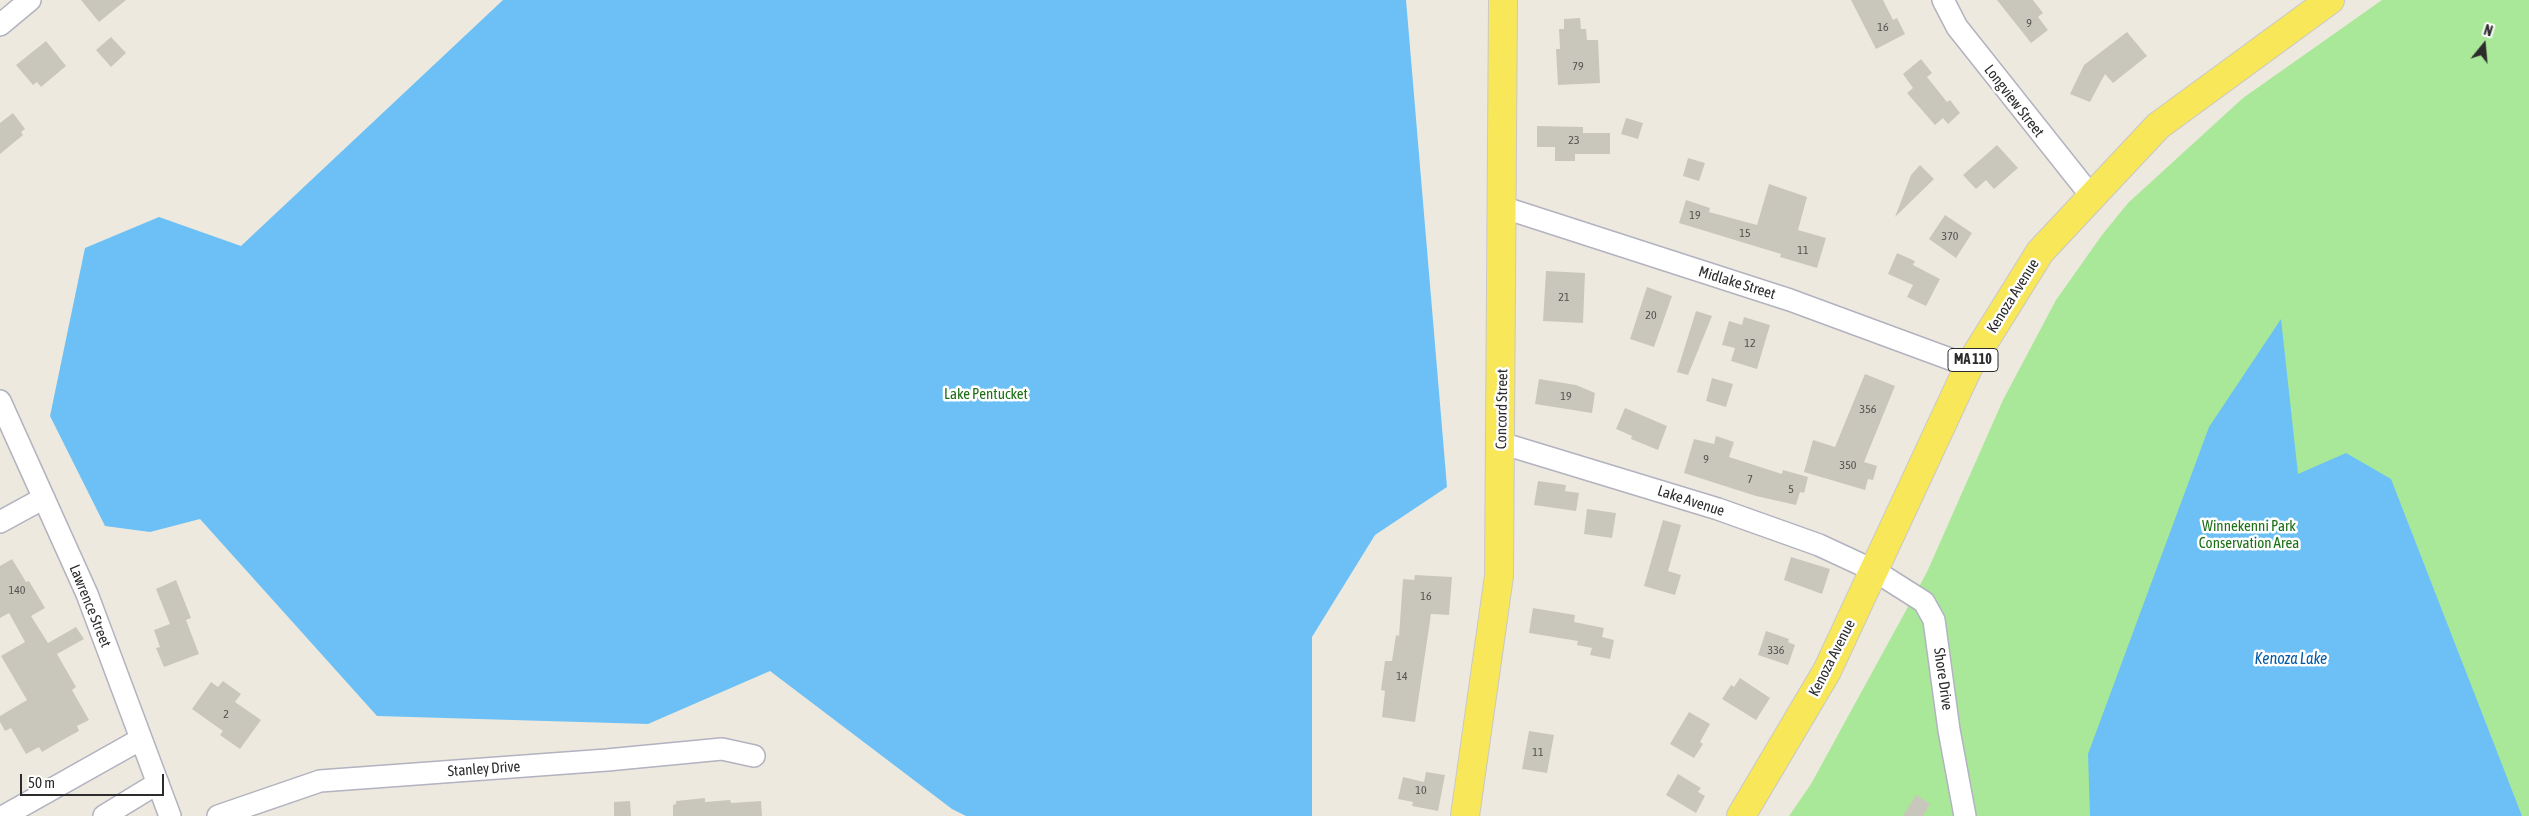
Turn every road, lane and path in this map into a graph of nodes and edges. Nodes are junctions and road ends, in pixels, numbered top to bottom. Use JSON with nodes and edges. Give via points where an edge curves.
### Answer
{"nodes":[{"id":1,"x":30,"y":0,"type":"edge"},
{"id":2,"x":1503,"y":0,"type":"edge"},
{"id":3,"x":1943,"y":0,"type":"edge"},
{"id":4,"x":2320,"y":3,"type":"edge"},
{"id":5,"x":0,"y":25,"type":"edge"},
{"id":6,"x":2092,"y":197,"type":"junction"},
{"id":7,"x":1502,"y":207,"type":"junction"},
{"id":8,"x":1969,"y":366,"type":"junction"},
{"id":9,"x":0,"y":400,"type":"edge"},
{"id":10,"x":1502,"y":443,"type":"junction"},
{"id":11,"x":44,"y":498,"type":"junction"},
{"id":12,"x":0,"y":522,"type":"edge"},
{"id":13,"x":1876,"y":571,"type":"junction"},
{"id":14,"x":141,"y":738,"type":"junction"},
{"id":15,"x":754,"y":756,"type":"dead end"},
{"id":16,"x":158,"y":783,"type":"junction"},
{"id":17,"x":4,"y":816,"type":"edge"},
{"id":18,"x":104,"y":816,"type":"edge"},
{"id":19,"x":170,"y":816,"type":"edge"},
{"id":20,"x":218,"y":816,"type":"edge"},
{"id":21,"x":1465,"y":816,"type":"edge"},
{"id":22,"x":1741,"y":816,"type":"edge"},
{"id":23,"x":1965,"y":816,"type":"edge"}],
"edges":[{"from":1,"to":5,"type":"street"},
{"from":2,"to":7,"type":"main road","name":"Concord Street"},
{"from":3,"to":6,"type":"street","name":"Longview Street","via":[[1957,27]]},
{"from":4,"to":6,"type":"main road","name":"Kenoza Avenue","number":"MA 110","via":[[2158,126]]},
{"from":6,"to":8,"type":"main road","name":"Kenoza Avenue","number":"MA 110","via":[[2040,252]]},
{"from":7,"to":8,"type":"street","name":"Midlake Street","via":[[1790,300]]},
{"from":7,"to":10,"type":"main road","name":"Concord Street"},
{"from":8,"to":13,"type":"main road","name":"Kenoza Avenue","number":"MA 110"},
{"from":9,"to":11,"type":"street","name":"Lawrence Street"},
{"from":10,"to":13,"type":"street","name":"Lake Avenue","via":[[1718,509],[1819,545]]},
{"from":10,"to":21,"type":"main road","name":"Concord Street","via":[[1499,576]]},
{"from":11,"to":12,"type":"street"},
{"from":11,"to":14,"type":"street","name":"Lawrence Street","via":[[87,594]]},
{"from":13,"to":22,"type":"main road","name":"Kenoza Avenue","number":"MA 110","via":[[1828,671]]},
{"from":13,"to":23,"type":"street","name":"Shore Drive","via":[[1924,602],[1934,620]]},
{"from":14,"to":16,"type":"street","name":"Lawrence Street"},
{"from":14,"to":17,"type":"street"},
{"from":15,"to":20,"type":"street","name":"Stanley Drive","via":[[722,749],[320,781]]},
{"from":16,"to":18,"type":"street"},
{"from":16,"to":19,"type":"street","name":"Lawrence Street"}]}
